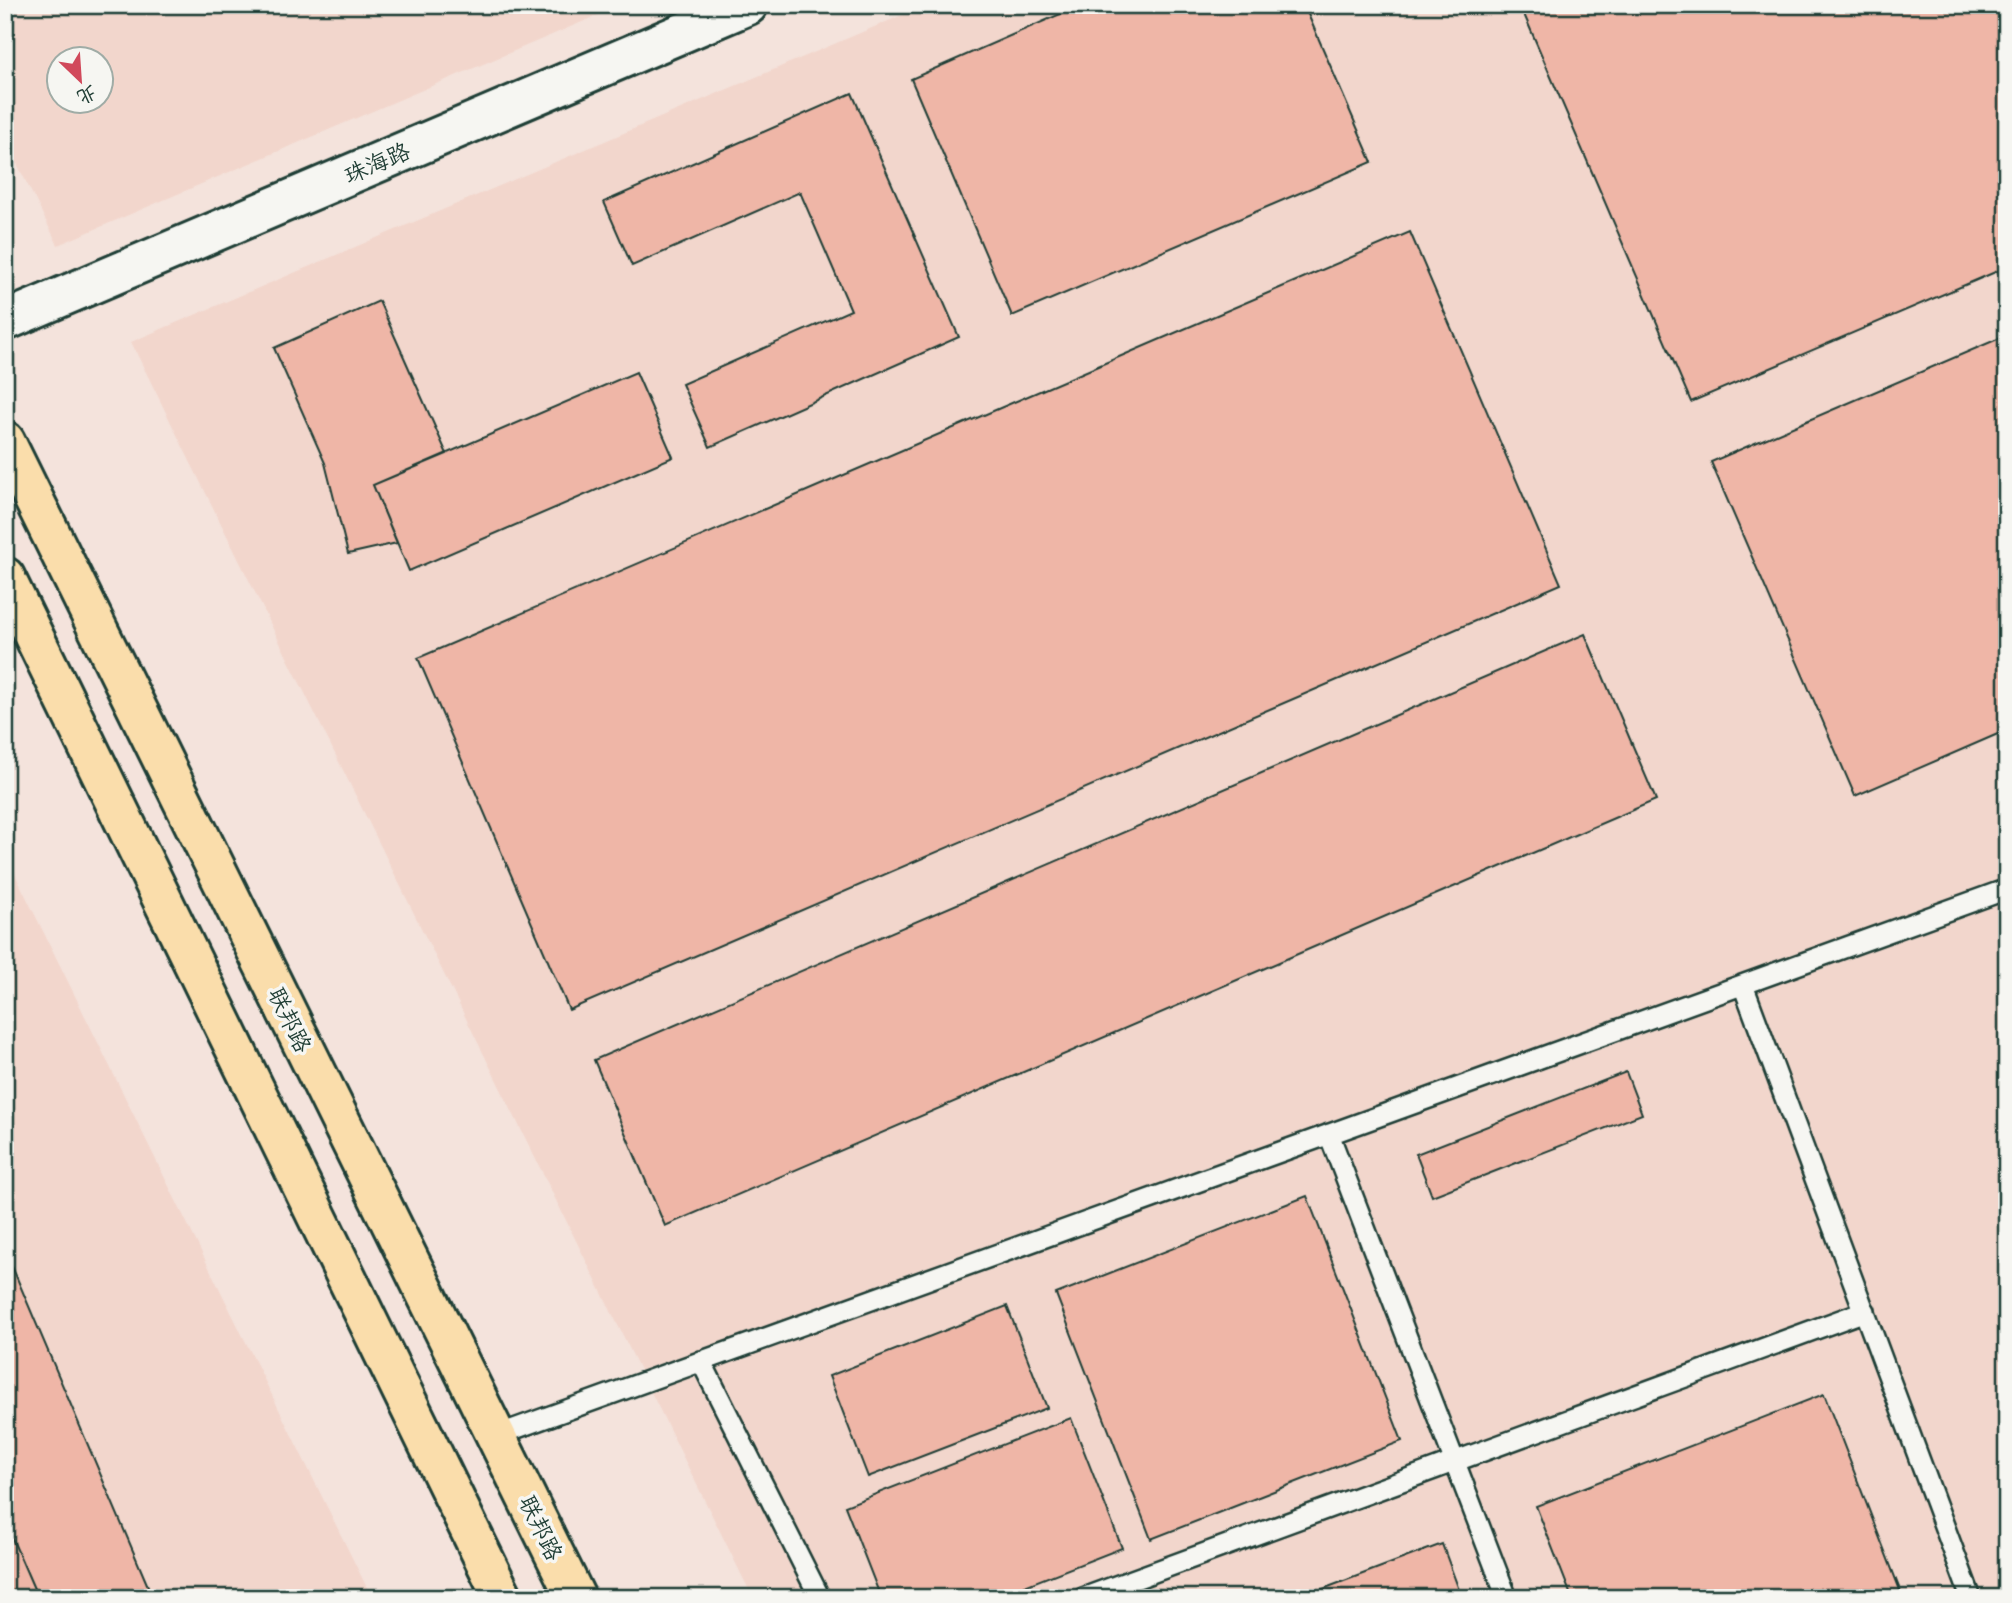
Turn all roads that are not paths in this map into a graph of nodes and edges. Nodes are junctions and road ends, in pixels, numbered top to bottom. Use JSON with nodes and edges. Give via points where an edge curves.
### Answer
{"nodes":[{"id":1,"x":748,"y":5,"type":"edge"},
{"id":2,"x":5,"y":321,"type":"edge"},
{"id":3,"x":5,"y":441,"type":"edge"},
{"id":4,"x":5,"y":577,"type":"edge"},
{"id":5,"x":2007,"y":889,"type":"edge"},
{"id":6,"x":1743,"y":985,"type":"junction"},
{"id":7,"x":1329,"y":1135,"type":"junction"},
{"id":8,"x":1865,"y":1311,"type":"junction"},
{"id":9,"x":701,"y":1361,"type":"junction"},
{"id":10,"x":495,"y":1436,"type":"junction"},
{"id":11,"x":1455,"y":1461,"type":"junction"},
{"id":12,"x":503,"y":1598,"type":"edge"},
{"id":13,"x":576,"y":1598,"type":"edge"},
{"id":14,"x":820,"y":1598,"type":"edge"},
{"id":15,"x":1083,"y":1598,"type":"edge"},
{"id":16,"x":1507,"y":1598,"type":"edge"},
{"id":17,"x":1971,"y":1598,"type":"edge"}],
"edges":[{"from":1,"to":2,"type":"street","name":"珠海路"},
{"from":3,"to":10,"type":"main road","name":"联邦路"},
{"from":4,"to":12,"type":"main road"},
{"from":5,"to":6,"type":"lane"},
{"from":6,"to":7,"type":"lane"},
{"from":6,"to":8,"type":"lane"},
{"from":7,"to":9,"type":"lane"},
{"from":7,"to":11,"type":"lane"},
{"from":8,"to":11,"type":"lane"},
{"from":8,"to":17,"type":"lane"},
{"from":9,"to":10,"type":"lane"},
{"from":9,"to":14,"type":"lane"},
{"from":10,"to":13,"type":"main road","name":"联邦路"},
{"from":11,"to":15,"type":"lane"},
{"from":11,"to":16,"type":"lane"}]}
